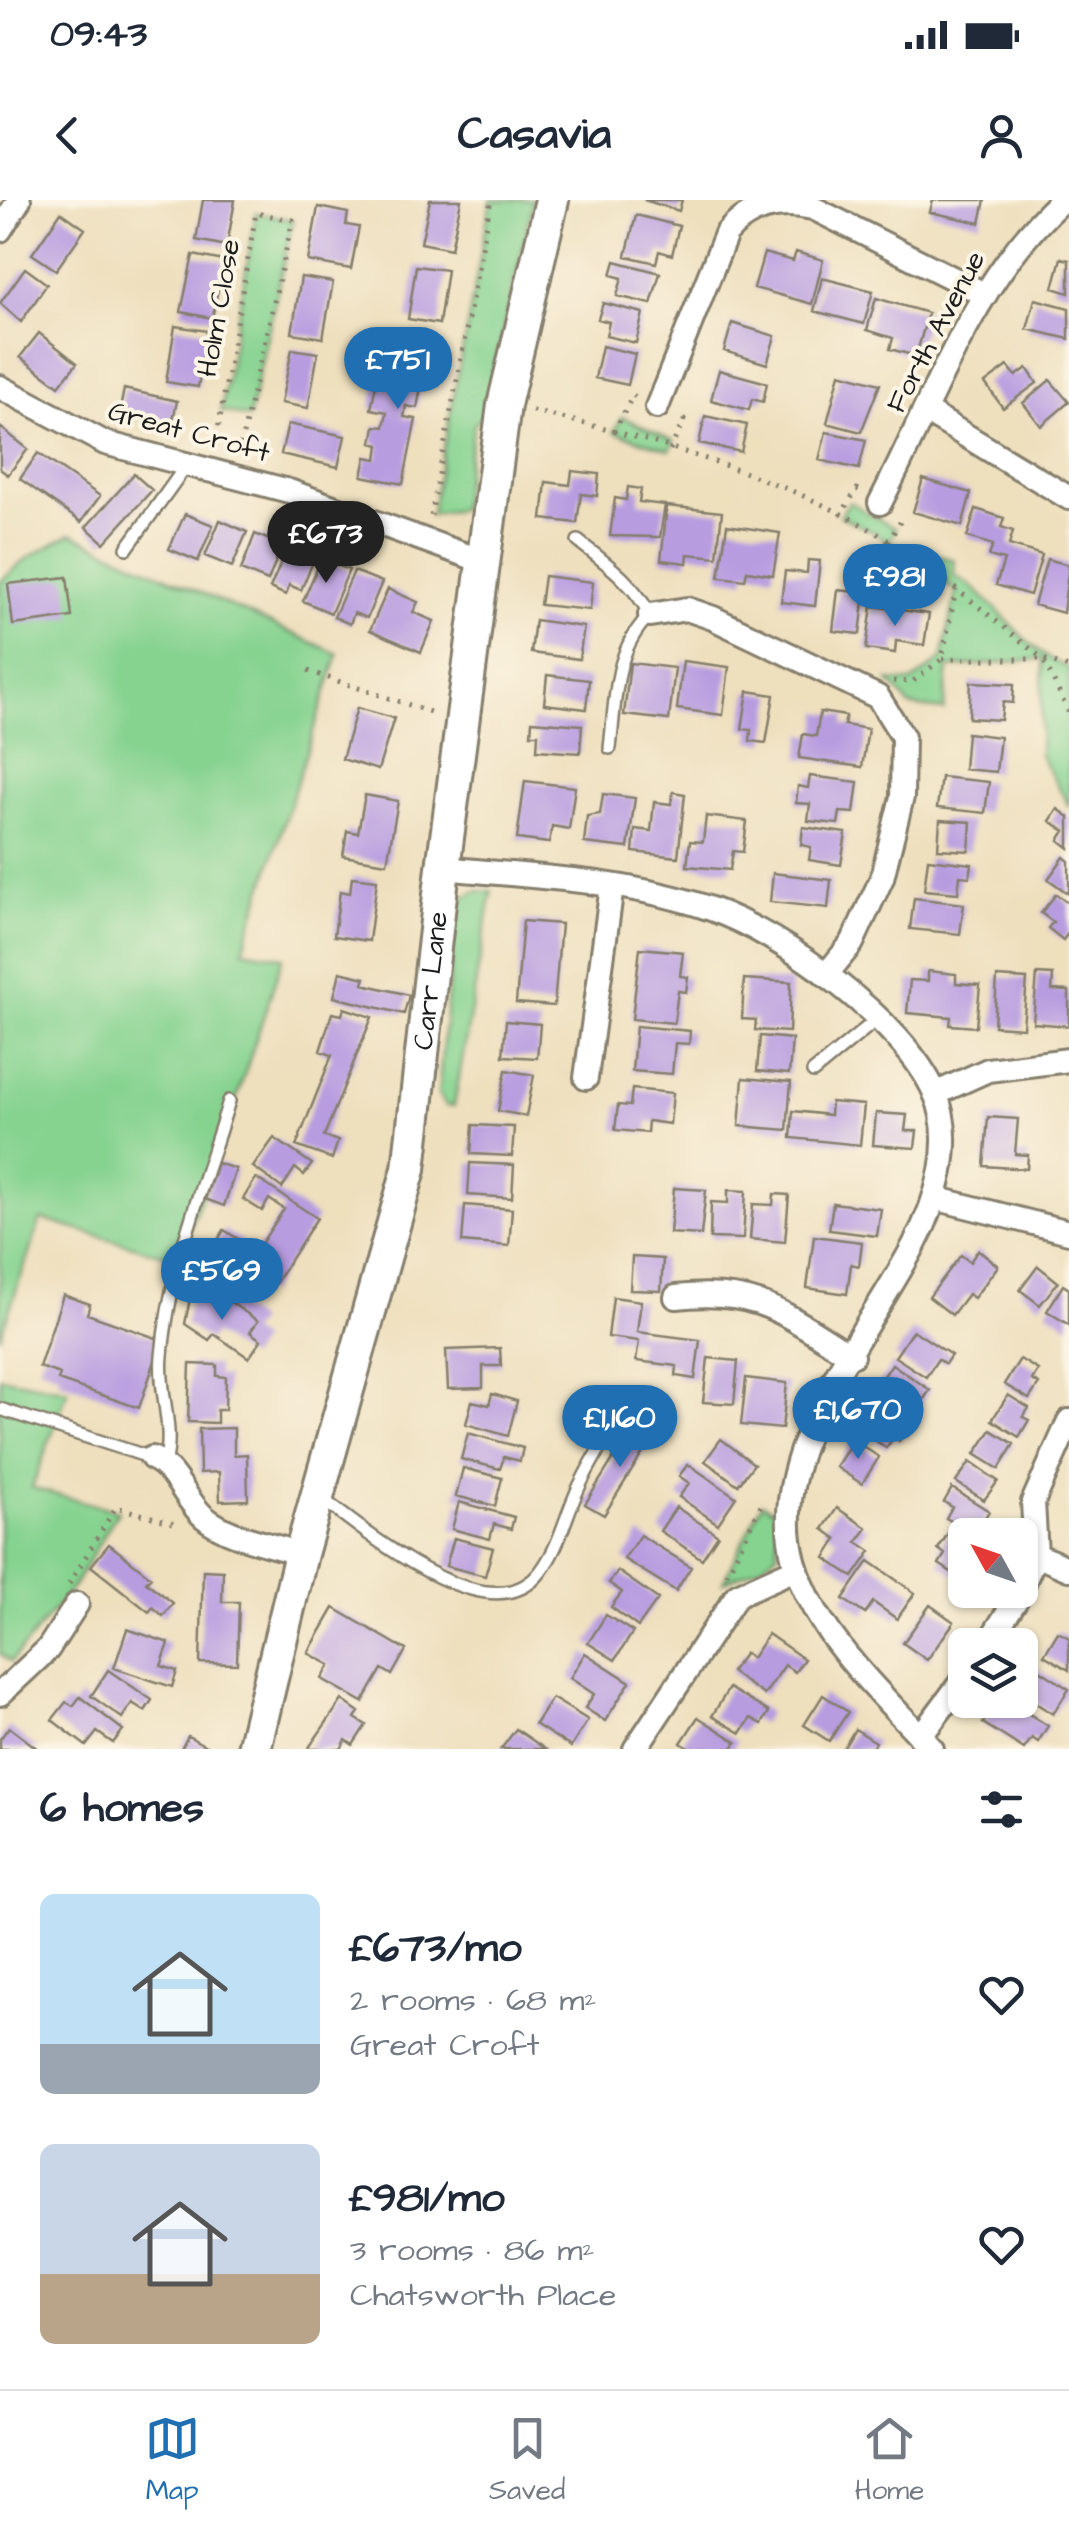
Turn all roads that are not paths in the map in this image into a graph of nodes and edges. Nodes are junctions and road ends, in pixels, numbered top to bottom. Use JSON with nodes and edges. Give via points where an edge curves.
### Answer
{"nodes":[{"id":1,"x":19,"y":200,"type":"edge"},
{"id":2,"x":552,"y":200,"type":"edge"},
{"id":3,"x":1062,"y":200,"type":"edge"},
{"id":4,"x":0,"y":230,"type":"edge"},
{"id":5,"x":984,"y":294,"type":"junction"},
{"id":6,"x":0,"y":387,"type":"edge"},
{"id":7,"x":658,"y":407,"type":"dead end"},
{"id":8,"x":927,"y":412,"type":"junction"},
{"id":9,"x":211,"y":468,"type":"junction"},
{"id":10,"x":1069,"y":498,"type":"edge"},
{"id":11,"x":880,"y":503,"type":"dead end"},
{"id":12,"x":578,"y":541,"type":"dead end"},
{"id":13,"x":128,"y":548,"type":"dead end"},
{"id":14,"x":482,"y":561,"type":"junction"},
{"id":15,"x":650,"y":616,"type":"junction"},
{"id":16,"x":610,"y":748,"type":"dead end"},
{"id":17,"x":443,"y":868,"type":"junction"},
{"id":18,"x":612,"y":886,"type":"junction"},
{"id":19,"x":826,"y":976,"type":"junction"},
{"id":20,"x":876,"y":1020,"type":"junction"},
{"id":21,"x":1069,"y":1060,"type":"edge"},
{"id":22,"x":813,"y":1072,"type":"dead end"},
{"id":23,"x":586,"y":1078,"type":"dead end"},
{"id":24,"x":935,"y":1094,"type":"junction"},
{"id":25,"x":229,"y":1101,"type":"dead end"},
{"id":26,"x":934,"y":1198,"type":"junction"},
{"id":27,"x":1069,"y":1232,"type":"edge"},
{"id":28,"x":676,"y":1297,"type":"dead end"},
{"id":29,"x":852,"y":1356,"type":"junction"},
{"id":30,"x":0,"y":1409,"type":"edge"},
{"id":31,"x":1069,"y":1421,"type":"edge"},
{"id":32,"x":613,"y":1426,"type":"dead end"},
{"id":33,"x":159,"y":1460,"type":"junction"},
{"id":34,"x":317,"y":1496,"type":"junction"},
{"id":35,"x":1034,"y":1518,"type":"edge"},
{"id":36,"x":301,"y":1554,"type":"junction"},
{"id":37,"x":1038,"y":1556,"type":"edge"},
{"id":38,"x":795,"y":1569,"type":"junction"},
{"id":39,"x":1069,"y":1570,"type":"edge"},
{"id":40,"x":68,"y":1600,"type":"road end"},
{"id":41,"x":0,"y":1694,"type":"edge"},
{"id":42,"x":948,"y":1706,"type":"edge"},
{"id":43,"x":926,"y":1743,"type":"edge"},
{"id":44,"x":254,"y":1749,"type":"edge"},
{"id":45,"x":635,"y":1749,"type":"edge"}],
"edges":[{"from":1,"to":4,"type":"street"},
{"from":2,"to":14,"type":"main road","name":"Carr Lane","via":[[504,405]]},
{"from":3,"to":5,"type":"street","name":"Forth Avenue","via":[[1018,245]]},
{"from":5,"to":7,"type":"street","via":[[813,208],[790,202],[765,207],[726,234]]},
{"from":5,"to":8,"type":"street","name":"Forth Avenue"},
{"from":6,"to":9,"type":"street","name":"Great Croft","via":[[105,443]]},
{"from":8,"to":10,"type":"street"},
{"from":8,"to":11,"type":"street","name":"Forth Avenue"},
{"from":9,"to":13,"type":"lane"},
{"from":9,"to":14,"type":"street","name":"Great Croft"},
{"from":12,"to":15,"type":"lane","via":[[628,582]]},
{"from":14,"to":17,"type":"main road","name":"Carr Lane"},
{"from":15,"to":16,"type":"lane","via":[[622,653]]},
{"from":15,"to":19,"type":"street","via":[[687,609],[864,690],[889,709],[904,736],[902,796],[890,850],[869,912]]},
{"from":17,"to":18,"type":"street"},
{"from":17,"to":34,"type":"main road","name":"Carr Lane","via":[[409,1169]]},
{"from":18,"to":19,"type":"street","via":[[748,924]]},
{"from":18,"to":23,"type":"street"},
{"from":19,"to":20,"type":"street"},
{"from":20,"to":22,"type":"lane"},
{"from":20,"to":24,"type":"street"},
{"from":21,"to":24,"type":"street","via":[[988,1070]]},
{"from":24,"to":26,"type":"street","via":[[944,1135]]},
{"from":25,"to":33,"type":"lane","via":[[170,1298],[161,1360],[171,1443]]},
{"from":26,"to":27,"type":"street"},
{"from":26,"to":29,"type":"street"},
{"from":28,"to":29,"type":"street","via":[[756,1299]]},
{"from":29,"to":38,"type":"street","via":[[813,1422],[795,1470],[789,1536]]},
{"from":30,"to":33,"type":"lane"},
{"from":31,"to":35,"type":"street","via":[[1033,1502]]},
{"from":32,"to":34,"type":"lane","via":[[548,1560],[531,1582],[512,1592],[442,1580]]},
{"from":33,"to":36,"type":"street","via":[[206,1518]]},
{"from":34,"to":36,"type":"main road","name":"Carr Lane"},
{"from":36,"to":44,"type":"main road","name":"Carr Lane"},
{"from":37,"to":39,"type":"street"},
{"from":38,"to":43,"type":"street","via":[[825,1624]]},
{"from":38,"to":45,"type":"street","via":[[753,1586],[724,1611]]},
{"from":40,"to":41,"type":"street","via":[[48,1649]]},
{"from":42,"to":43,"type":"street"}]}
